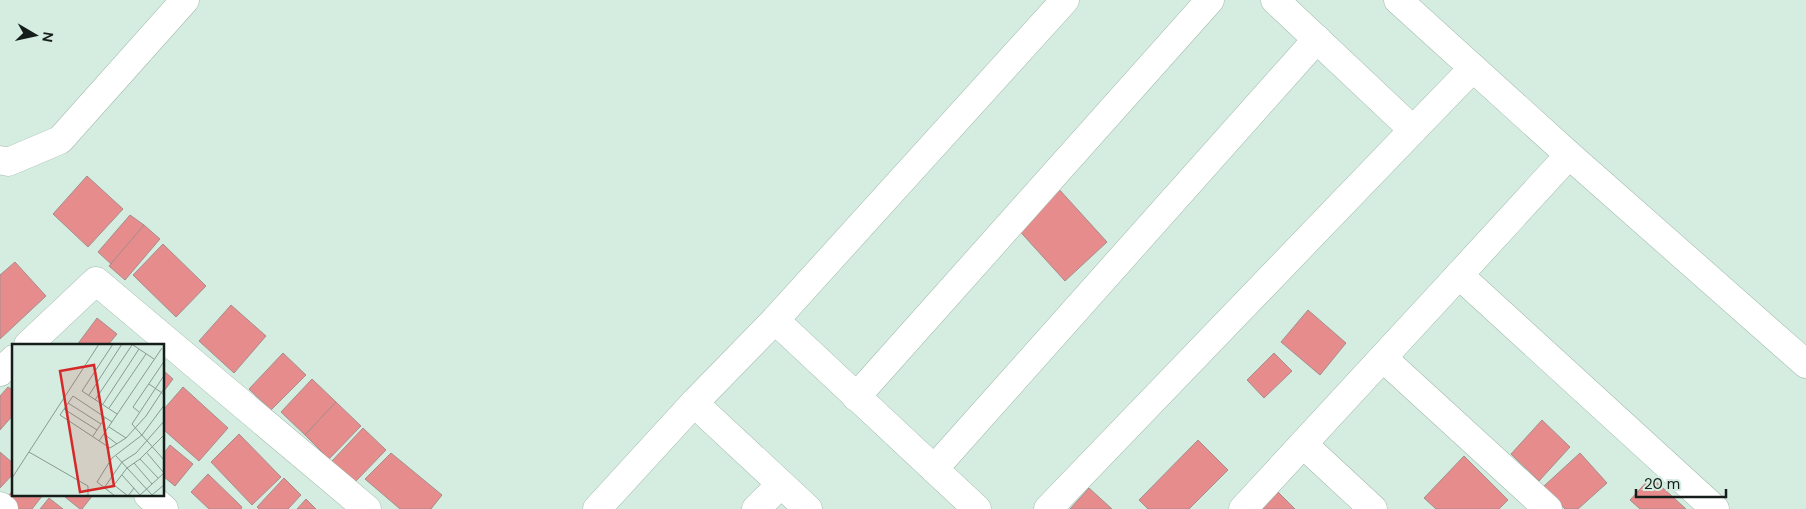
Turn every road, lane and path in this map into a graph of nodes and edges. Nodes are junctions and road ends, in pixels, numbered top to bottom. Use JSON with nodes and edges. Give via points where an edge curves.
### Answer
{"nodes":[{"id":1,"x":184,"y":0,"type":"edge"},
{"id":2,"x":1065,"y":0,"type":"edge"},
{"id":3,"x":1210,"y":0,"type":"edge"},
{"id":4,"x":1275,"y":0,"type":"edge"},
{"id":5,"x":1398,"y":0,"type":"edge"},
{"id":6,"x":1317,"y":39,"type":"junction"},
{"id":7,"x":1473,"y":68,"type":"junction"},
{"id":8,"x":1413,"y":130,"type":"junction"},
{"id":9,"x":1569,"y":155,"type":"junction"},
{"id":10,"x":0,"y":160,"type":"edge"},
{"id":11,"x":1459,"y":275,"type":"junction"},
{"id":12,"x":775,"y":320,"type":"junction"},
{"id":13,"x":29,"y":344,"type":"edge"},
{"id":14,"x":1383,"y":358,"type":"junction"},
{"id":15,"x":1806,"y":364,"type":"edge"},
{"id":16,"x":856,"y":397,"type":"junction"},
{"id":17,"x":694,"y":403,"type":"junction"},
{"id":18,"x":1303,"y":444,"type":"junction"},
{"id":19,"x":934,"y":469,"type":"junction"},
{"id":20,"x":781,"y":484,"type":"junction"},
{"id":21,"x":149,"y":496,"type":"edge"},
{"id":22,"x":0,"y":506,"type":"edge"},
{"id":23,"x":4,"y":509,"type":"edge"},
{"id":24,"x":164,"y":509,"type":"edge"},
{"id":25,"x":367,"y":509,"type":"edge"},
{"id":26,"x":597,"y":509,"type":"edge"},
{"id":27,"x":756,"y":509,"type":"edge"},
{"id":28,"x":808,"y":509,"type":"edge"},
{"id":29,"x":977,"y":509,"type":"edge"},
{"id":30,"x":1048,"y":509,"type":"edge"},
{"id":31,"x":1243,"y":509,"type":"edge"},
{"id":32,"x":1373,"y":509,"type":"edge"},
{"id":33,"x":1548,"y":509,"type":"edge"},
{"id":34,"x":1715,"y":509,"type":"edge"}],
"edges":[{"from":1,"to":10,"type":"street","via":[[60,140],[8,162]]},
{"from":2,"to":12,"type":"street"},
{"from":3,"to":16,"type":"street"},
{"from":4,"to":6,"type":"street"},
{"from":5,"to":7,"type":"street"},
{"from":6,"to":8,"type":"street"},
{"from":6,"to":19,"type":"street"},
{"from":7,"to":8,"type":"street"},
{"from":7,"to":9,"type":"street"},
{"from":8,"to":30,"type":"street"},
{"from":9,"to":11,"type":"street"},
{"from":9,"to":15,"type":"street"},
{"from":11,"to":14,"type":"street"},
{"from":11,"to":34,"type":"street"},
{"from":12,"to":16,"type":"street"},
{"from":12,"to":17,"type":"street"},
{"from":13,"to":25,"type":"street","via":[[96,281]]},
{"from":14,"to":18,"type":"street"},
{"from":14,"to":33,"type":"street"},
{"from":16,"to":19,"type":"street"},
{"from":17,"to":20,"type":"street"},
{"from":17,"to":26,"type":"street"},
{"from":18,"to":31,"type":"street"},
{"from":18,"to":32,"type":"street"},
{"from":19,"to":29,"type":"street"},
{"from":20,"to":27,"type":"street"},
{"from":20,"to":28,"type":"street"},
{"from":21,"to":24,"type":"street"},
{"from":22,"to":23,"type":"street"}]}
